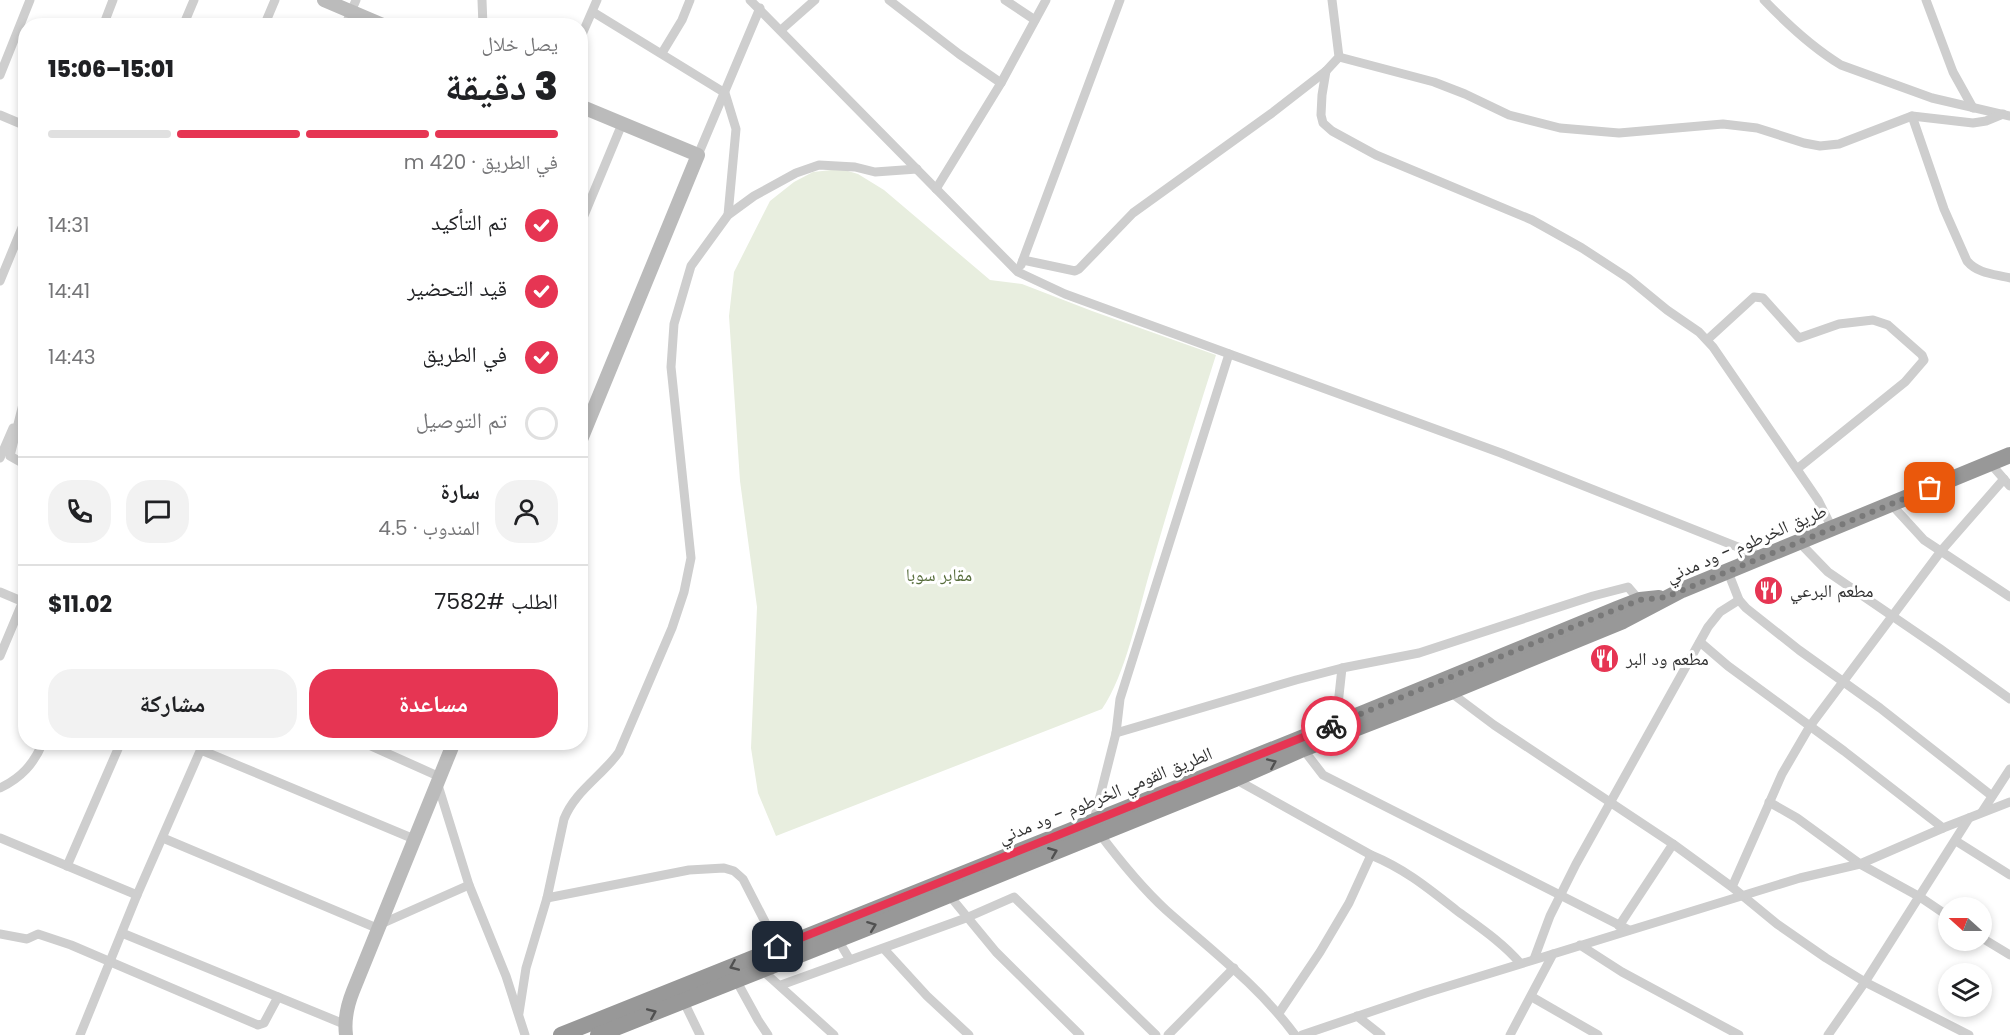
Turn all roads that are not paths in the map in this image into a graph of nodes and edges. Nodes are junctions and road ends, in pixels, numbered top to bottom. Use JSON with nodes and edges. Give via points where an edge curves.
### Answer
{"nodes":[{"id":1,"x":30,"y":0,"type":"edge"},
{"id":2,"x":113,"y":0,"type":"edge"},
{"id":3,"x":194,"y":0,"type":"edge"},
{"id":4,"x":275,"y":0,"type":"edge"},
{"id":5,"x":324,"y":0,"type":"edge"},
{"id":6,"x":482,"y":0,"type":"edge"},
{"id":7,"x":597,"y":0,"type":"edge"},
{"id":8,"x":690,"y":0,"type":"edge"},
{"id":9,"x":750,"y":0,"type":"edge"},
{"id":10,"x":815,"y":0,"type":"edge"},
{"id":11,"x":889,"y":0,"type":"edge"},
{"id":12,"x":1005,"y":0,"type":"edge"},
{"id":13,"x":1046,"y":0,"type":"edge"},
{"id":14,"x":1120,"y":0,"type":"edge"},
{"id":15,"x":1332,"y":0,"type":"edge"},
{"id":16,"x":1764,"y":0,"type":"edge"},
{"id":17,"x":1926,"y":0,"type":"edge"},
{"id":18,"x":354,"y":6,"type":"edge"},
{"id":19,"x":760,"y":8,"type":"junction"},
{"id":20,"x":593,"y":12,"type":"junction"},
{"id":21,"x":23,"y":18,"type":"edge"},
{"id":22,"x":106,"y":18,"type":"edge"},
{"id":23,"x":186,"y":18,"type":"edge"},
{"id":24,"x":267,"y":18,"type":"edge"},
{"id":25,"x":373,"y":18,"type":"edge"},
{"id":26,"x":483,"y":18,"type":"edge"},
{"id":27,"x":1035,"y":20,"type":"junction"},
{"id":28,"x":588,"y":22,"type":"edge"},
{"id":29,"x":18,"y":30,"type":"edge"},
{"id":30,"x":781,"y":30,"type":"junction"},
{"id":31,"x":662,"y":53,"type":"junction"},
{"id":32,"x":1339,"y":57,"type":"junction"},
{"id":33,"x":1326,"y":71,"type":"junction"},
{"id":34,"x":0,"y":75,"type":"edge"},
{"id":35,"x":1002,"y":83,"type":"junction"},
{"id":36,"x":725,"y":93,"type":"junction"},
{"id":37,"x":1973,"y":108,"type":"junction"},
{"id":38,"x":588,"y":109,"type":"edge"},
{"id":39,"x":0,"y":115,"type":"edge"},
{"id":40,"x":2007,"y":115,"type":"edge"},
{"id":41,"x":1912,"y":116,"type":"junction"},
{"id":42,"x":18,"y":123,"type":"edge"},
{"id":43,"x":622,"y":124,"type":"junction"},
{"id":44,"x":698,"y":155,"type":"junction"},
{"id":45,"x":917,"y":169,"type":"junction"},
{"id":46,"x":936,"y":189,"type":"junction"},
{"id":47,"x":588,"y":206,"type":"edge"},
{"id":48,"x":728,"y":215,"type":"junction"},
{"id":49,"x":18,"y":237,"type":"edge"},
{"id":50,"x":1023,"y":260,"type":"junction"},
{"id":51,"x":1018,"y":272,"type":"junction"},
{"id":52,"x":2010,"y":278,"type":"edge"},
{"id":53,"x":0,"y":281,"type":"edge"},
{"id":54,"x":1707,"y":340,"type":"junction"},
{"id":55,"x":1229,"y":354,"type":"junction"},
{"id":56,"x":18,"y":415,"type":"edge"},
{"id":57,"x":588,"y":423,"type":"edge"},
{"id":58,"x":18,"y":425,"type":"edge"},
{"id":59,"x":2010,"y":455,"type":"edge"},
{"id":60,"x":0,"y":458,"type":"edge"},
{"id":61,"x":18,"y":460,"type":"edge"},
{"id":62,"x":1990,"y":463,"type":"junction"},
{"id":63,"x":1797,"y":469,"type":"junction"},
{"id":64,"x":2007,"y":483,"type":"edge"},
{"id":65,"x":1891,"y":504,"type":"junction"},
{"id":66,"x":1832,"y":528,"type":"junction"},
{"id":67,"x":1798,"y":542,"type":"junction"},
{"id":68,"x":1941,"y":551,"type":"junction"},
{"id":69,"x":1763,"y":557,"type":"junction"},
{"id":70,"x":1728,"y":572,"type":"junction"},
{"id":71,"x":0,"y":592,"type":"edge"},
{"id":72,"x":18,"y":597,"type":"edge"},
{"id":73,"x":1666,"y":597,"type":"joint"},
{"id":74,"x":2010,"y":597,"type":"edge"},
{"id":75,"x":1739,"y":600,"type":"junction"},
{"id":76,"x":1642,"y":606,"type":"junction"},
{"id":77,"x":18,"y":613,"type":"edge"},
{"id":78,"x":1892,"y":615,"type":"junction"},
{"id":79,"x":1700,"y":642,"type":"junction"},
{"id":80,"x":0,"y":656,"type":"edge"},
{"id":81,"x":1342,"y":668,"type":"junction"},
{"id":82,"x":1843,"y":680,"type":"junction"},
{"id":83,"x":1450,"y":692,"type":"junction"},
{"id":84,"x":2010,"y":699,"type":"edge"},
{"id":85,"x":1336,"y":723,"type":"junction"},
{"id":86,"x":1810,"y":726,"type":"junction"},
{"id":87,"x":1116,"y":733,"type":"junction"},
{"id":88,"x":1303,"y":749,"type":"junction"},
{"id":89,"x":39,"y":750,"type":"edge"},
{"id":90,"x":118,"y":750,"type":"edge"},
{"id":91,"x":200,"y":750,"type":"edge"},
{"id":92,"x":211,"y":750,"type":"edge"},
{"id":93,"x":380,"y":750,"type":"edge"},
{"id":94,"x":451,"y":750,"type":"edge"},
{"id":95,"x":2010,"y":769,"type":"edge"},
{"id":96,"x":438,"y":779,"type":"junction"},
{"id":97,"x":1235,"y":779,"type":"junction"},
{"id":98,"x":0,"y":788,"type":"edge"},
{"id":99,"x":1992,"y":796,"type":"junction"},
{"id":100,"x":1610,"y":801,"type":"junction"},
{"id":101,"x":1769,"y":802,"type":"junction"},
{"id":102,"x":2008,"y":805,"type":"edge"},
{"id":103,"x":1982,"y":813,"type":"junction"},
{"id":104,"x":1969,"y":818,"type":"junction"},
{"id":105,"x":1097,"y":826,"type":"junction"},
{"id":106,"x":1943,"y":828,"type":"junction"},
{"id":107,"x":0,"y":838,"type":"edge"},
{"id":108,"x":163,"y":838,"type":"junction"},
{"id":109,"x":414,"y":839,"type":"junction"},
{"id":110,"x":1956,"y":841,"type":"junction"},
{"id":111,"x":1673,"y":844,"type":"junction"},
{"id":112,"x":1371,"y":855,"type":"junction"},
{"id":113,"x":1860,"y":864,"type":"junction"},
{"id":114,"x":67,"y":866,"type":"junction"},
{"id":115,"x":2010,"y":876,"type":"edge"},
{"id":116,"x":469,"y":885,"type":"junction"},
{"id":117,"x":1732,"y":887,"type":"junction"},
{"id":118,"x":949,"y":895,"type":"junction"},
{"id":119,"x":1743,"y":895,"type":"junction"},
{"id":120,"x":137,"y":896,"type":"junction"},
{"id":121,"x":1559,"y":897,"type":"junction"},
{"id":122,"x":1920,"y":897,"type":"junction"},
{"id":123,"x":547,"y":898,"type":"junction"},
{"id":124,"x":1938,"y":909,"type":"edge"},
{"id":125,"x":966,"y":918,"type":"junction"},
{"id":126,"x":1619,"y":926,"type":"junction"},
{"id":127,"x":380,"y":927,"type":"junction"},
{"id":128,"x":1629,"y":930,"type":"junction"},
{"id":129,"x":122,"y":933,"type":"junction"},
{"id":130,"x":0,"y":934,"type":"edge"},
{"id":131,"x":838,"y":939,"type":"junction"},
{"id":132,"x":1992,"y":944,"type":"edge"},
{"id":133,"x":1580,"y":945,"type":"junction"},
{"id":134,"x":778,"y":947,"type":"junction"},
{"id":135,"x":884,"y":949,"type":"junction"},
{"id":136,"x":1553,"y":954,"type":"junction"},
{"id":137,"x":2010,"y":955,"type":"edge"},
{"id":138,"x":1534,"y":959,"type":"junction"},
{"id":139,"x":850,"y":960,"type":"junction"},
{"id":140,"x":110,"y":963,"type":"junction"},
{"id":141,"x":1520,"y":963,"type":"junction"},
{"id":142,"x":1234,"y":968,"type":"junction"},
{"id":143,"x":762,"y":970,"type":"junction"},
{"id":144,"x":736,"y":980,"type":"junction"},
{"id":145,"x":1865,"y":982,"type":"junction"},
{"id":146,"x":780,"y":985,"type":"junction"},
{"id":147,"x":278,"y":996,"type":"junction"},
{"id":148,"x":1532,"y":997,"type":"junction"},
{"id":149,"x":683,"y":1000,"type":"junction"},
{"id":150,"x":1279,"y":1012,"type":"junction"},
{"id":151,"x":519,"y":1013,"type":"junction"},
{"id":152,"x":1357,"y":1017,"type":"junction"},
{"id":153,"x":345,"y":1030,"type":"edge"},
{"id":154,"x":627,"y":1030,"type":"edge"},
{"id":155,"x":80,"y":1035,"type":"edge"},
{"id":156,"x":525,"y":1035,"type":"edge"},
{"id":157,"x":561,"y":1035,"type":"edge"},
{"id":158,"x":598,"y":1035,"type":"edge"},
{"id":159,"x":700,"y":1035,"type":"edge"},
{"id":160,"x":768,"y":1035,"type":"edge"},
{"id":161,"x":834,"y":1035,"type":"edge"},
{"id":162,"x":969,"y":1035,"type":"edge"},
{"id":163,"x":1080,"y":1035,"type":"edge"},
{"id":164,"x":1156,"y":1035,"type":"edge"},
{"id":165,"x":1168,"y":1035,"type":"edge"},
{"id":166,"x":1295,"y":1035,"type":"edge"},
{"id":167,"x":1302,"y":1035,"type":"edge"},
{"id":168,"x":1381,"y":1035,"type":"edge"},
{"id":169,"x":1510,"y":1035,"type":"edge"},
{"id":170,"x":1598,"y":1035,"type":"edge"},
{"id":171,"x":1739,"y":1035,"type":"edge"},
{"id":172,"x":1828,"y":1035,"type":"edge"},
{"id":173,"x":1969,"y":1035,"type":"edge"}],
"edges":[{"from":1,"to":21,"type":"street"},
{"from":2,"to":22,"type":"street"},
{"from":3,"to":23,"type":"street"},
{"from":4,"to":24,"type":"street"},
{"from":5,"to":18,"type":"street"},
{"from":6,"to":26,"type":"street"},
{"from":7,"to":20,"type":"street"},
{"from":8,"to":31,"type":"street"},
{"from":9,"to":19,"type":"street"},
{"from":10,"to":30,"type":"street"},
{"from":11,"to":35,"type":"street"},
{"from":12,"to":27,"type":"street"},
{"from":13,"to":27,"type":"street"},
{"from":14,"to":50,"type":"street"},
{"from":15,"to":32,"type":"street"},
{"from":16,"to":37,"type":"street","via":[[1841,65],[1932,98]]},
{"from":17,"to":37,"type":"street","via":[[1953,72]]},
{"from":18,"to":25,"type":"street"},
{"from":19,"to":30,"type":"street"},
{"from":19,"to":36,"type":"street"},
{"from":20,"to":28,"type":"street"},
{"from":20,"to":31,"type":"street"},
{"from":27,"to":35,"type":"street"},
{"from":29,"to":34,"type":"street"},
{"from":30,"to":45,"type":"street"},
{"from":31,"to":36,"type":"street"},
{"from":32,"to":33,"type":"street"},
{"from":32,"to":41,"type":"street","via":[[1434,82],[1509,115],[1560,128],[1619,132],[1723,124],[1757,128],[1821,146],[1839,144]]},
{"from":33,"to":50,"type":"street","via":[[1133,213],[1079,269]]},
{"from":33,"to":54,"type":"street","via":[[1320,115],[1332,131],[1376,155],[1532,220],[1628,278]]},
{"from":35,"to":46,"type":"street"},
{"from":36,"to":44,"type":"street"},
{"from":36,"to":48,"type":"street","via":[[736,129]]},
{"from":37,"to":40,"type":"street"},
{"from":38,"to":43,"type":"street"},
{"from":39,"to":42,"type":"street"},
{"from":40,"to":41,"type":"street","via":[[1973,123]]},
{"from":41,"to":52,"type":"street","via":[[1944,209],[1967,261],[1980,271]]},
{"from":43,"to":44,"type":"street"},
{"from":43,"to":47,"type":"street"},
{"from":44,"to":57,"type":"street"},
{"from":45,"to":46,"type":"street"},
{"from":45,"to":48,"type":"street","via":[[875,172],[819,165],[762,191]]},
{"from":46,"to":51,"type":"street"},
{"from":48,"to":123,"type":"street","via":[[691,266],[674,324],[671,367],[691,558],[684,592],[619,752],[569,807]]},
{"from":49,"to":53,"type":"street"},
{"from":50,"to":51,"type":"street"},
{"from":51,"to":55,"type":"street","via":[[1065,294]]},
{"from":54,"to":63,"type":"street"},
{"from":54,"to":63,"type":"street","via":[[1759,296],[1799,338],[1839,324],[1873,320],[1888,325],[1922,356],[1922,365],[1905,382]]},
{"from":55,"to":69,"type":"street","via":[[1501,453]]},
{"from":55,"to":87,"type":"street","via":[[1120,699]]},
{"from":56,"to":60,"type":"street"},
{"from":58,"to":61,"type":"street","via":[[10,456]]},
{"from":59,"to":62,"type":"highway","name":"طريق الخرطوم - ود مدني"},
{"from":62,"to":64,"type":"street"},
{"from":62,"to":65,"type":"highway","name":"طريق الخرطوم - ود مدني"},
{"from":63,"to":66,"type":"street"},
{"from":64,"to":68,"type":"street"},
{"from":65,"to":66,"type":"highway","name":"طريق الخرطوم - ود مدني"},
{"from":65,"to":68,"type":"street","via":[[1918,535]]},
{"from":66,"to":67,"type":"highway","name":"طريق الخرطوم - ود مدني"},
{"from":67,"to":69,"type":"highway","name":"طريق الخرطوم - ود مدني"},
{"from":67,"to":78,"type":"street","via":[[1828,572]]},
{"from":68,"to":74,"type":"street"},
{"from":68,"to":78,"type":"street"},
{"from":69,"to":70,"type":"highway","name":"طريق الخرطوم - ود مدني"},
{"from":70,"to":73,"type":"highway","name":"طريق الخرطوم - ود مدني"},
{"from":70,"to":75,"type":"street"},
{"from":71,"to":72,"type":"street"},
{"from":73,"to":76,"type":"highway","name":"الطريق القومي الخرطوم - ود مدني"},
{"from":75,"to":79,"type":"street","via":[[1714,618]]},
{"from":75,"to":82,"type":"street","via":[[1799,650]]},
{"from":76,"to":81,"type":"street","via":[[1628,587],[1419,653]]},
{"from":76,"to":83,"type":"highway"},
{"from":76,"to":85,"type":"highway","name":"الطريق القومي الخرطوم - ود مدني"},
{"from":77,"to":80,"type":"street"},
{"from":78,"to":82,"type":"street"},
{"from":78,"to":84,"type":"street"},
{"from":79,"to":86,"type":"street"},
{"from":79,"to":100,"type":"street"},
{"from":81,"to":85,"type":"street"},
{"from":81,"to":87,"type":"street"},
{"from":82,"to":86,"type":"street"},
{"from":82,"to":99,"type":"street"},
{"from":83,"to":88,"type":"highway"},
{"from":83,"to":100,"type":"street"},
{"from":85,"to":105,"type":"highway","name":"الطريق القومي الخرطوم - ود مدني"},
{"from":86,"to":101,"type":"street"},
{"from":86,"to":106,"type":"street"},
{"from":87,"to":105,"type":"street"},
{"from":97,"to":88,"type":"highway","one_way":true},
{"from":88,"to":121,"type":"street","via":[[1323,775]]},
{"from":89,"to":98,"type":"street","via":[[30,768]]},
{"from":90,"to":114,"type":"street"},
{"from":91,"to":108,"type":"street"},
{"from":92,"to":109,"type":"street"},
{"from":93,"to":96,"type":"street"},
{"from":94,"to":96,"type":"street"},
{"from":95,"to":99,"type":"street"},
{"from":96,"to":109,"type":"street"},
{"from":96,"to":116,"type":"street"},
{"from":97,"to":105,"type":"highway"},
{"from":97,"to":112,"type":"street"},
{"from":99,"to":103,"type":"street"},
{"from":100,"to":111,"type":"street"},
{"from":100,"to":121,"type":"street"},
{"from":101,"to":113,"type":"street"},
{"from":101,"to":117,"type":"street"},
{"from":102,"to":103,"type":"street"},
{"from":103,"to":104,"type":"street"},
{"from":104,"to":106,"type":"street"},
{"from":104,"to":110,"type":"street"},
{"from":118,"to":105,"type":"highway","one_way":true},
{"from":105,"to":134,"type":"highway","name":"الطريق القومي الخرطوم - ود مدني"},
{"from":105,"to":142,"type":"street","via":[[1144,888]]},
{"from":106,"to":113,"type":"street"},
{"from":107,"to":114,"type":"street"},
{"from":108,"to":120,"type":"street"},
{"from":108,"to":127,"type":"street"},
{"from":109,"to":127,"type":"street"},
{"from":110,"to":115,"type":"street"},
{"from":110,"to":122,"type":"street"},
{"from":111,"to":117,"type":"street"},
{"from":111,"to":126,"type":"street"},
{"from":112,"to":141,"type":"street","via":[[1417,879],[1506,946]]},
{"from":112,"to":150,"type":"street","via":[[1349,903]]},
{"from":113,"to":119,"type":"street"},
{"from":113,"to":122,"type":"street"},
{"from":114,"to":120,"type":"street"},
{"from":116,"to":127,"type":"street"},
{"from":116,"to":151,"type":"street"},
{"from":117,"to":119,"type":"street"},
{"from":118,"to":125,"type":"street"},
{"from":131,"to":118,"type":"highway","one_way":true},
{"from":119,"to":128,"type":"street"},
{"from":119,"to":145,"type":"street","via":[[1777,924]]},
{"from":120,"to":129,"type":"street"},
{"from":121,"to":126,"type":"street"},
{"from":121,"to":138,"type":"street"},
{"from":122,"to":124,"type":"street"},
{"from":122,"to":145,"type":"street"},
{"from":123,"to":134,"type":"street","via":[[668,873],[724,868],[742,879]]},
{"from":123,"to":151,"type":"street","via":[[526,968]]},
{"from":125,"to":135,"type":"street"},
{"from":125,"to":163,"type":"street","via":[[1028,986]]},
{"from":125,"to":164,"type":"street","via":[[1014,897]]},
{"from":126,"to":128,"type":"street"},
{"from":127,"to":153,"type":"street","via":[[346,1009]]},
{"from":128,"to":133,"type":"street"},
{"from":129,"to":140,"type":"street"},
{"from":129,"to":147,"type":"street"},
{"from":130,"to":140,"type":"street","via":[[27,939],[39,934]]},
{"from":131,"to":139,"type":"street"},
{"from":131,"to":143,"type":"highway"},
{"from":132,"to":137,"type":"street"},
{"from":133,"to":136,"type":"street"},
{"from":133,"to":171,"type":"street"},
{"from":134,"to":157,"type":"highway","name":"الطريق القومي الخرطوم - ود مدني","one_way":true},
{"from":135,"to":139,"type":"street"},
{"from":135,"to":162,"type":"street"},
{"from":136,"to":138,"type":"street"},
{"from":136,"to":148,"type":"street"},
{"from":138,"to":141,"type":"street"},
{"from":139,"to":146,"type":"street"},
{"from":140,"to":147,"type":"street","via":[[258,1025],[264,1023]]},
{"from":140,"to":155,"type":"street"},
{"from":141,"to":152,"type":"street"},
{"from":142,"to":150,"type":"street"},
{"from":142,"to":165,"type":"street"},
{"from":143,"to":144,"type":"highway"},
{"from":143,"to":146,"type":"street"},
{"from":144,"to":149,"type":"highway"},
{"from":144,"to":160,"type":"street"},
{"from":145,"to":172,"type":"street"},
{"from":145,"to":173,"type":"street"},
{"from":146,"to":161,"type":"street"},
{"from":147,"to":153,"type":"street"},
{"from":148,"to":169,"type":"street"},
{"from":148,"to":170,"type":"street"},
{"from":154,"to":149,"type":"highway","one_way":true},
{"from":149,"to":159,"type":"street"},
{"from":150,"to":166,"type":"street"},
{"from":151,"to":156,"type":"street"},
{"from":152,"to":167,"type":"street"},
{"from":152,"to":168,"type":"street"},
{"from":154,"to":158,"type":"highway"}]}
